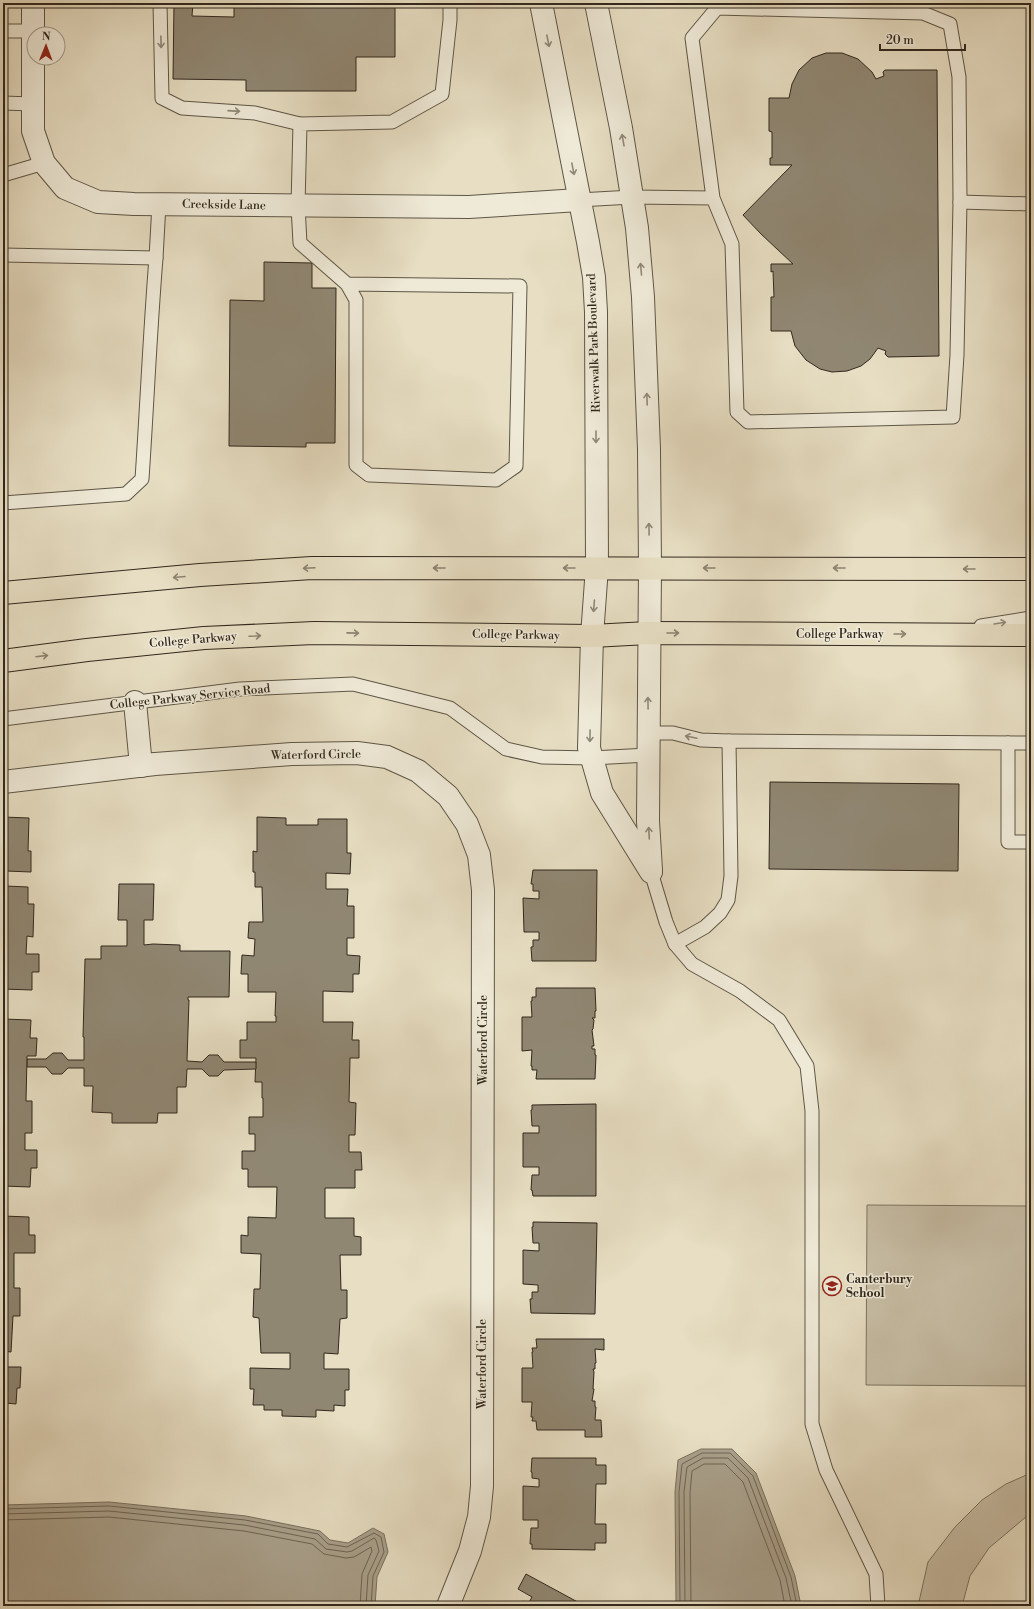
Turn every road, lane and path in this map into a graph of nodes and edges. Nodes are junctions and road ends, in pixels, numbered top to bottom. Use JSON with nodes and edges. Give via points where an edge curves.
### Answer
{"nodes":[{"id":1,"x":33,"y":3,"type":"edge"},
{"id":2,"x":160,"y":3,"type":"edge"},
{"id":3,"x":450,"y":3,"type":"edge"},
{"id":4,"x":540,"y":3,"type":"edge"},
{"id":5,"x":596,"y":3,"type":"edge"},
{"id":6,"x":34,"y":26,"type":"edge"},
{"id":7,"x":3,"y":31,"type":"edge"},
{"id":8,"x":26,"y":31,"type":"edge"},
{"id":9,"x":34,"y":66,"type":"edge"},
{"id":10,"x":3,"y":103,"type":"edge"},
{"id":11,"x":34,"y":104,"type":"junction"},
{"id":12,"x":300,"y":124,"type":"junction"},
{"id":13,"x":44,"y":163,"type":"junction"},
{"id":14,"x":3,"y":175,"type":"edge"},
{"id":15,"x":632,"y":197,"type":"junction"},
{"id":16,"x":712,"y":198,"type":"junction"},
{"id":17,"x":579,"y":200,"type":"junction"},
{"id":18,"x":960,"y":202,"type":"junction"},
{"id":19,"x":159,"y":204,"type":"junction"},
{"id":20,"x":1031,"y":204,"type":"edge"},
{"id":21,"x":298,"y":206,"type":"junction"},
{"id":22,"x":3,"y":255,"type":"edge"},
{"id":23,"x":156,"y":258,"type":"junction"},
{"id":24,"x":347,"y":284,"type":"junction"},
{"id":25,"x":3,"y":503,"type":"edge"},
{"id":26,"x":597,"y":568,"type":"junction"},
{"id":27,"x":650,"y":568,"type":"junction"},
{"id":28,"x":1031,"y":569,"type":"edge"},
{"id":29,"x":3,"y":593,"type":"edge"},
{"id":30,"x":1031,"y":618,"type":"edge"},
{"id":31,"x":648,"y":633,"type":"junction"},
{"id":32,"x":933,"y":634,"type":"junction"},
{"id":33,"x":1031,"y":635,"type":"edge"},
{"id":34,"x":592,"y":636,"type":"junction"},
{"id":35,"x":3,"y":661,"type":"edge"},
{"id":36,"x":135,"y":702,"type":"junction"},
{"id":37,"x":3,"y":719,"type":"edge"},
{"id":38,"x":649,"y":733,"type":"junction"},
{"id":39,"x":730,"y":741,"type":"junction"},
{"id":40,"x":1008,"y":743,"type":"junction"},
{"id":41,"x":1031,"y":743,"type":"edge"},
{"id":42,"x":648,"y":755,"type":"junction"},
{"id":43,"x":592,"y":758,"type":"junction"},
{"id":44,"x":141,"y":766,"type":"junction"},
{"id":45,"x":3,"y":782,"type":"edge"},
{"id":46,"x":1031,"y":842,"type":"edge"},
{"id":47,"x":651,"y":872,"type":"junction"},
{"id":48,"x":675,"y":944,"type":"junction"},
{"id":49,"x":448,"y":1606,"type":"edge"},
{"id":50,"x":878,"y":1606,"type":"edge"}],
"edges":[{"from":1,"to":6,"type":"street","name":"Creekside Lane"},
{"from":2,"to":12,"type":"lane","one_way":true,"via":[[162,98],[182,108],[255,113]]},
{"from":3,"to":12,"type":"lane","via":[[442,94],[392,122]]},
{"from":4,"to":17,"type":"street","name":"Riverwalk Park Boulevard","one_way":true},
{"from":15,"to":5,"type":"street","one_way":true},
{"from":7,"to":8,"type":"lane"},
{"from":9,"to":11,"type":"street","name":"Creekside Lane"},
{"from":10,"to":11,"type":"lane"},
{"from":11,"to":13,"type":"street","name":"Creekside Lane","via":[[33,131]]},
{"from":12,"to":21,"type":"lane"},
{"from":13,"to":14,"type":"lane"},
{"from":13,"to":19,"type":"street","name":"Creekside Lane","via":[[65,188],[98,202]]},
{"from":15,"to":16,"type":"lane"},
{"from":15,"to":17,"type":"lane"},
{"from":27,"to":15,"type":"street","one_way":true,"via":[[649,449],[643,297]]},
{"from":16,"to":18,"type":"lane","via":[[692,38],[717,8],[747,8],[923,13],[950,24],[959,77]]},
{"from":16,"to":18,"type":"lane","via":[[732,244],[737,412],[748,422],[953,417]]},
{"from":17,"to":21,"type":"street","name":"Creekside Lane","via":[[469,207]]},
{"from":17,"to":26,"type":"street","name":"Riverwalk Park Boulevard","one_way":true,"via":[[593,270],[596,312]]},
{"from":18,"to":20,"type":"lane"},
{"from":19,"to":21,"type":"street","name":"Creekside Lane"},
{"from":19,"to":23,"type":"lane"},
{"from":21,"to":24,"type":"lane","via":[[300,243]]},
{"from":22,"to":23,"type":"lane"},
{"from":23,"to":25,"type":"lane","via":[[142,479],[126,494]]},
{"from":24,"to":24,"type":"lane","via":[[356,300],[356,465],[370,475],[496,480],[516,466],[520,286]]},
{"from":26,"to":27,"type":"main road"},
{"from":26,"to":29,"type":"main road","one_way":true,"via":[[312,568],[200,575]]},
{"from":26,"to":34,"type":"street","name":"Riverwalk Park Boulevard","one_way":true},
{"from":28,"to":27,"type":"main road","one_way":true},
{"from":27,"to":31,"type":"street"},
{"from":32,"to":30,"type":"lane","one_way":true},
{"from":31,"to":32,"type":"main road","name":"College Parkway","one_way":true},
{"from":31,"to":34,"type":"main road","name":"College Parkway"},
{"from":38,"to":31,"type":"street","one_way":true},
{"from":32,"to":33,"type":"main road","name":"College Parkway"},
{"from":35,"to":34,"type":"main road","name":"College Parkway","one_way":true,"via":[[204,638],[314,633]]},
{"from":34,"to":43,"type":"street","name":"Riverwalk Park Boulevard","one_way":true,"via":[[589,748]]},
{"from":36,"to":37,"type":"lane","name":"College Parkway Service Road"},
{"from":36,"to":43,"type":"lane","name":"College Parkway Service Road","via":[[240,688],[354,684],[450,708],[506,749],[542,757]]},
{"from":36,"to":44,"type":"street"},
{"from":39,"to":38,"type":"lane","one_way":true,"via":[[700,740],[673,733]]},
{"from":38,"to":42,"type":"street"},
{"from":39,"to":40,"type":"lane"},
{"from":39,"to":48,"type":"lane","via":[[731,876],[728,900],[720,913],[705,928]]},
{"from":40,"to":41,"type":"lane"},
{"from":40,"to":46,"type":"lane","via":[[1008,842]]},
{"from":42,"to":43,"type":"lane","name":"College Parkway Service Road"},
{"from":47,"to":42,"type":"street","one_way":true},
{"from":43,"to":47,"type":"street","name":"Riverwalk Park Boulevard","via":[[602,793]]},
{"from":44,"to":45,"type":"street","name":"Waterford Circle"},
{"from":44,"to":49,"type":"street","name":"Waterford Circle","via":[[292,754],[357,752],[387,757],[418,771],[448,796],[467,824],[479,855],[483,890],[482,1486],[470,1551]]},
{"from":47,"to":48,"type":"lane"},
{"from":48,"to":50,"type":"lane","via":[[692,964],[740,991],[779,1020],[807,1066],[812,1111],[812,1424],[826,1470],[876,1574]]}]}
